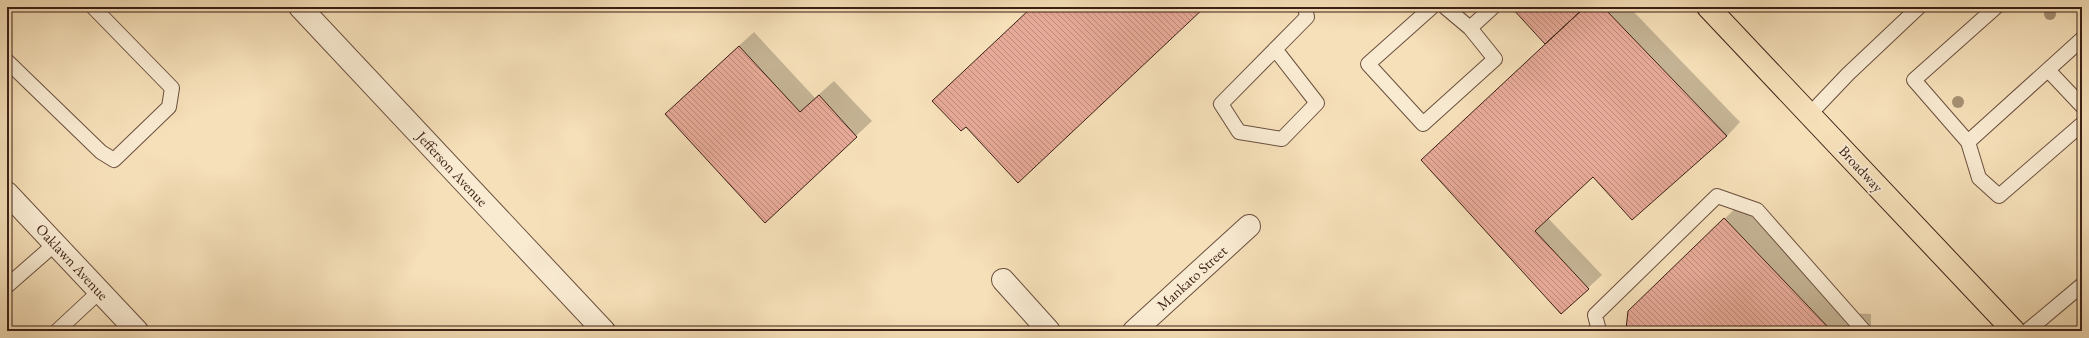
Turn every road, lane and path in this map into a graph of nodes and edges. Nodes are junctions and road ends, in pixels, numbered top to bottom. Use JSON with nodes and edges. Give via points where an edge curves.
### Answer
{"nodes":[{"id":1,"x":93,"y":7,"type":"edge"},
{"id":2,"x":300,"y":7,"type":"edge"},
{"id":3,"x":1305,"y":7,"type":"edge"},
{"id":4,"x":1432,"y":7,"type":"edge"},
{"id":5,"x":1446,"y":7,"type":"edge"},
{"id":6,"x":1493,"y":7,"type":"edge"},
{"id":7,"x":1708,"y":7,"type":"edge"},
{"id":8,"x":1919,"y":7,"type":"edge"},
{"id":9,"x":1996,"y":7,"type":"edge"},
{"id":10,"x":1470,"y":28,"type":"junction"},
{"id":11,"x":2082,"y":39,"type":"edge"},
{"id":12,"x":1275,"y":49,"type":"junction"},
{"id":13,"x":7,"y":61,"type":"edge"},
{"id":14,"x":2048,"y":70,"type":"junction"},
{"id":15,"x":2082,"y":106,"type":"edge"},
{"id":16,"x":1809,"y":115,"type":"junction"},
{"id":17,"x":2082,"y":124,"type":"edge"},
{"id":18,"x":1968,"y":142,"type":"junction"},
{"id":19,"x":7,"y":193,"type":"edge"},
{"id":20,"x":1249,"y":226,"type":"dead end"},
{"id":21,"x":56,"y":244,"type":"junction"},
{"id":22,"x":1003,"y":280,"type":"dead end"},
{"id":23,"x":2082,"y":285,"type":"edge"},
{"id":24,"x":7,"y":286,"type":"edge"},
{"id":25,"x":100,"y":291,"type":"junction"},
{"id":26,"x":57,"y":331,"type":"edge"},
{"id":27,"x":137,"y":331,"type":"edge"},
{"id":28,"x":604,"y":331,"type":"edge"},
{"id":29,"x":1049,"y":331,"type":"edge"},
{"id":30,"x":1134,"y":331,"type":"edge"},
{"id":31,"x":1599,"y":331,"type":"edge"},
{"id":32,"x":1864,"y":331,"type":"edge"},
{"id":33,"x":2014,"y":331,"type":"edge"},
{"id":34,"x":2027,"y":331,"type":"edge"}],
"edges":[{"from":1,"to":13,"type":"lane","via":[[172,88],[168,107],[114,160],[101,152]]},
{"from":2,"to":28,"type":"street","name":"Jefferson Avenue"},
{"from":3,"to":12,"type":"lane","via":[[1307,17]]},
{"from":4,"to":10,"type":"lane","via":[[1368,64],[1423,124],[1495,59]]},
{"from":5,"to":10,"type":"lane"},
{"from":6,"to":10,"type":"lane"},
{"from":7,"to":16,"type":"main road","name":"Broadway"},
{"from":8,"to":16,"type":"lane"},
{"from":9,"to":18,"type":"lane","via":[[1914,80]]},
{"from":11,"to":14,"type":"lane"},
{"from":12,"to":12,"type":"lane","via":[[1317,103],[1282,139],[1240,132],[1220,104]]},
{"from":14,"to":15,"type":"lane"},
{"from":14,"to":18,"type":"lane"},
{"from":16,"to":33,"type":"main road","name":"Broadway"},
{"from":17,"to":18,"type":"lane","via":[[1999,196],[1979,178]]},
{"from":19,"to":21,"type":"street","name":"Oaklawn Avenue"},
{"from":20,"to":30,"type":"street","name":"Mankato Street"},
{"from":21,"to":24,"type":"lane"},
{"from":21,"to":25,"type":"street","name":"Oaklawn Avenue"},
{"from":22,"to":29,"type":"street"},
{"from":23,"to":34,"type":"lane"},
{"from":25,"to":26,"type":"lane"},
{"from":25,"to":27,"type":"street","name":"Oaklawn Avenue"},
{"from":31,"to":32,"type":"lane","via":[[1596,315],[1717,196],[1757,210]]}]}
